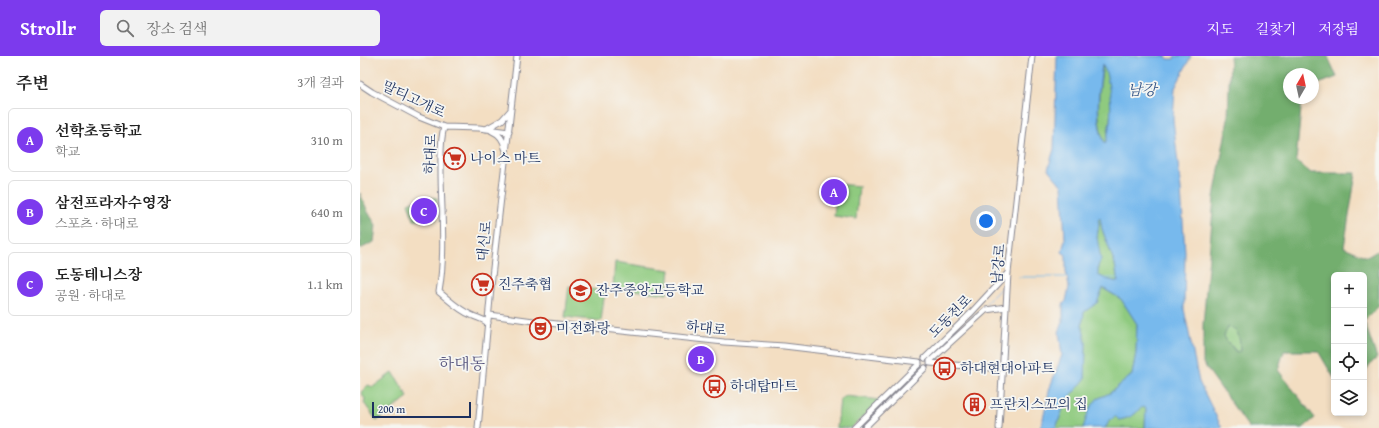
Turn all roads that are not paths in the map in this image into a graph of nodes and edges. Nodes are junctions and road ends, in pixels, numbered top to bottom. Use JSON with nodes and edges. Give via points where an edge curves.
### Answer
{"nodes":[{"id":1,"x":517,"y":56,"type":"edge"},
{"id":2,"x":1032,"y":56,"type":"edge"},
{"id":3,"x":360,"y":84,"type":"edge"},
{"id":4,"x":510,"y":110,"type":"junction"},
{"id":5,"x":444,"y":127,"type":"junction"},
{"id":6,"x":486,"y":129,"type":"junction"},
{"id":7,"x":509,"y":132,"type":"junction"},
{"id":8,"x":505,"y":155,"type":"junction"},
{"id":9,"x":1008,"y":273,"type":"junction"},
{"id":10,"x":978,"y":306,"type":"junction"},
{"id":11,"x":1006,"y":307,"type":"junction"},
{"id":12,"x":983,"y":312,"type":"junction"},
{"id":13,"x":490,"y":315,"type":"junction"},
{"id":14,"x":488,"y":323,"type":"junction"},
{"id":15,"x":928,"y":361,"type":"junction"},
{"id":16,"x":919,"y":363,"type":"junction"},
{"id":17,"x":925,"y":368,"type":"junction"},
{"id":18,"x":1003,"y":369,"type":"junction"},
{"id":19,"x":869,"y":414,"type":"junction"},
{"id":20,"x":874,"y":418,"type":"junction"},
{"id":21,"x":478,"y":428,"type":"edge"},
{"id":22,"x":854,"y":428,"type":"edge"},
{"id":23,"x":864,"y":428,"type":"edge"},
{"id":24,"x":998,"y":428,"type":"edge"}],
"edges":[{"from":1,"to":4,"type":"street","name":"대신로"},
{"from":2,"to":9,"type":"street","name":"남강로"},
{"from":3,"to":5,"type":"street","name":"말티고개로","via":[[419,117]]},
{"from":4,"to":6,"type":"street","via":[[502,120]]},
{"from":4,"to":7,"type":"street","name":"대신로"},
{"from":5,"to":6,"type":"street","name":"말티고개로"},
{"from":5,"to":14,"type":"street","name":"하대로","via":[[441,144],[443,250],[439,292],[456,306]]},
{"from":6,"to":7,"type":"street","name":"말티고개로"},
{"from":6,"to":8,"type":"street","via":[[496,132],[502,138]]},
{"from":7,"to":8,"type":"street","name":"대신로"},
{"from":8,"to":13,"type":"street","name":"대신로"},
{"from":9,"to":10,"type":"street","name":"도동천로"},
{"from":9,"to":11,"type":"street","name":"남강로"},
{"from":10,"to":12,"type":"street","via":[[985,307]]},
{"from":10,"to":15,"type":"street","name":"도동천로"},
{"from":11,"to":12,"type":"street","name":"도동천로"},
{"from":11,"to":18,"type":"street","name":"남강로"},
{"from":12,"to":15,"type":"street","name":"도동천로"},
{"from":13,"to":14,"type":"street","name":"대신로"},
{"from":13,"to":16,"type":"street","name":"하대로"},
{"from":14,"to":21,"type":"street","name":"대신로"},
{"from":15,"to":16,"type":"street","via":[[922,358]]},
{"from":15,"to":17,"type":"street","via":[[929,366]]},
{"from":15,"to":18,"type":"street"},
{"from":16,"to":17,"type":"street"},
{"from":16,"to":19,"type":"street"},
{"from":17,"to":20,"type":"street"},
{"from":18,"to":24,"type":"street","name":"남강로"},
{"from":19,"to":20,"type":"street","via":[[874,414]]},
{"from":19,"to":22,"type":"street"},
{"from":20,"to":23,"type":"street"}]}
